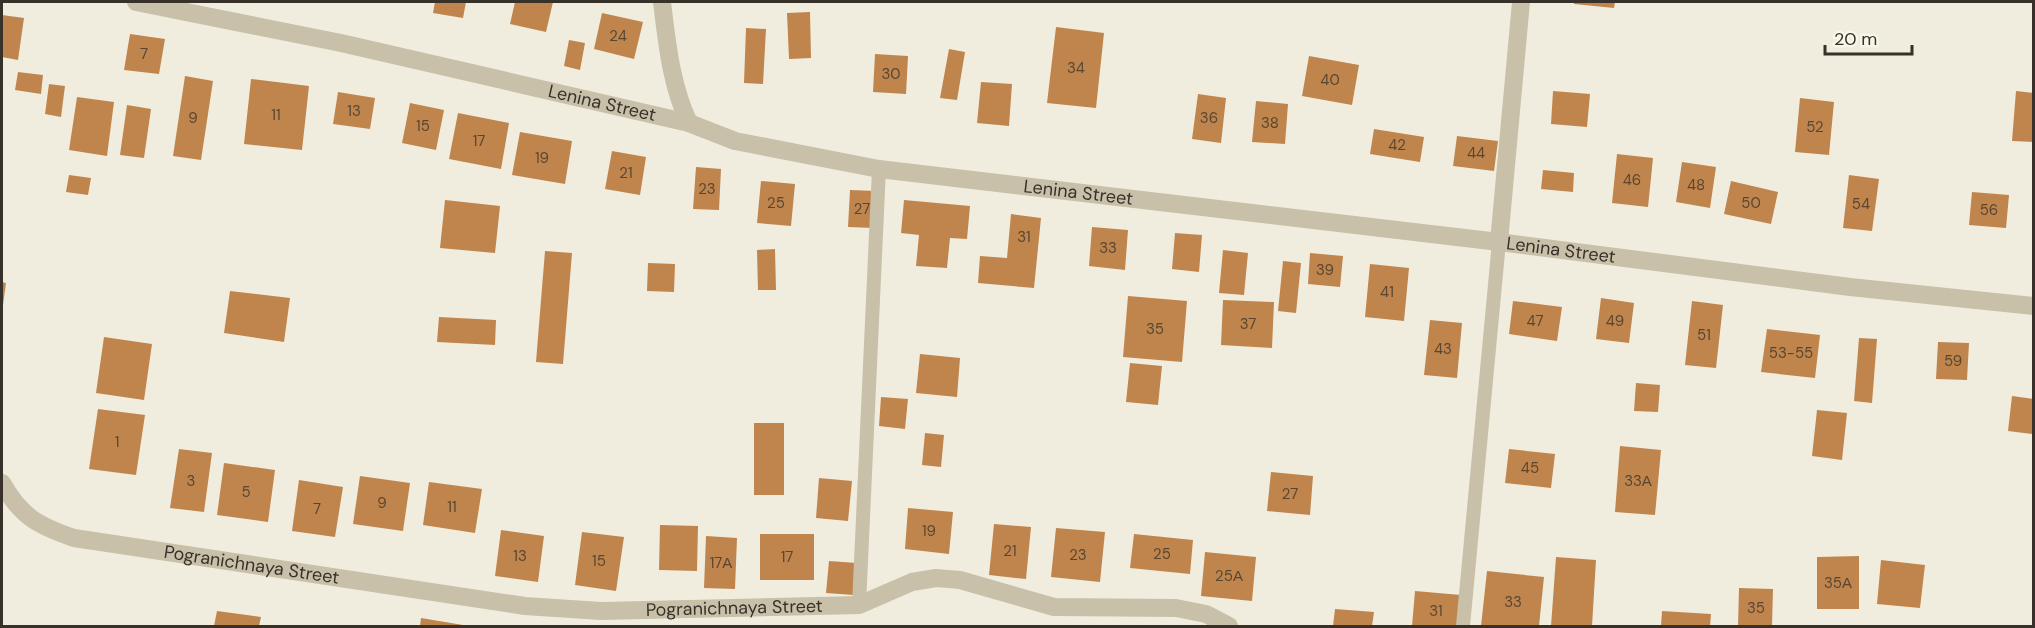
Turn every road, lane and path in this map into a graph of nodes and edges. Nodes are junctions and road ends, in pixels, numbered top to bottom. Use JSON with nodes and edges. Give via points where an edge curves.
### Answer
{"nodes":[{"id":1,"x":136,"y":2,"type":"edge"},
{"id":2,"x":662,"y":2,"type":"edge"},
{"id":3,"x":1521,"y":2,"type":"edge"},
{"id":4,"x":689,"y":123,"type":"junction"},
{"id":5,"x":879,"y":169,"type":"junction"},
{"id":6,"x":1499,"y":242,"type":"junction"},
{"id":7,"x":2034,"y":306,"type":"edge"},
{"id":8,"x":2,"y":483,"type":"edge"},
{"id":9,"x":859,"y":605,"type":"junction"},
{"id":10,"x":1229,"y":627,"type":"edge"},
{"id":11,"x":1463,"y":627,"type":"edge"}],
"edges":[{"from":1,"to":4,"type":"street","name":"Lenina Street","via":[[341,43]]},
{"from":2,"to":4,"type":"street","via":[[678,98]]},
{"from":3,"to":6,"type":"street"},
{"from":4,"to":5,"type":"street","name":"Lenina Street","via":[[735,141]]},
{"from":5,"to":6,"type":"street","name":"Lenina Street"},
{"from":5,"to":9,"type":"lane"},
{"from":6,"to":7,"type":"street","name":"Lenina Street"},
{"from":6,"to":11,"type":"lane"},
{"from":8,"to":9,"type":"street","name":"Pogranichnaya Street","via":[[14,505],[39,526],[74,538],[525,606],[601,611]]},
{"from":9,"to":10,"type":"street","name":"Pogranichnaya Street","via":[[912,582],[936,578],[960,580],[1054,607],[1176,608],[1206,614]]}]}
